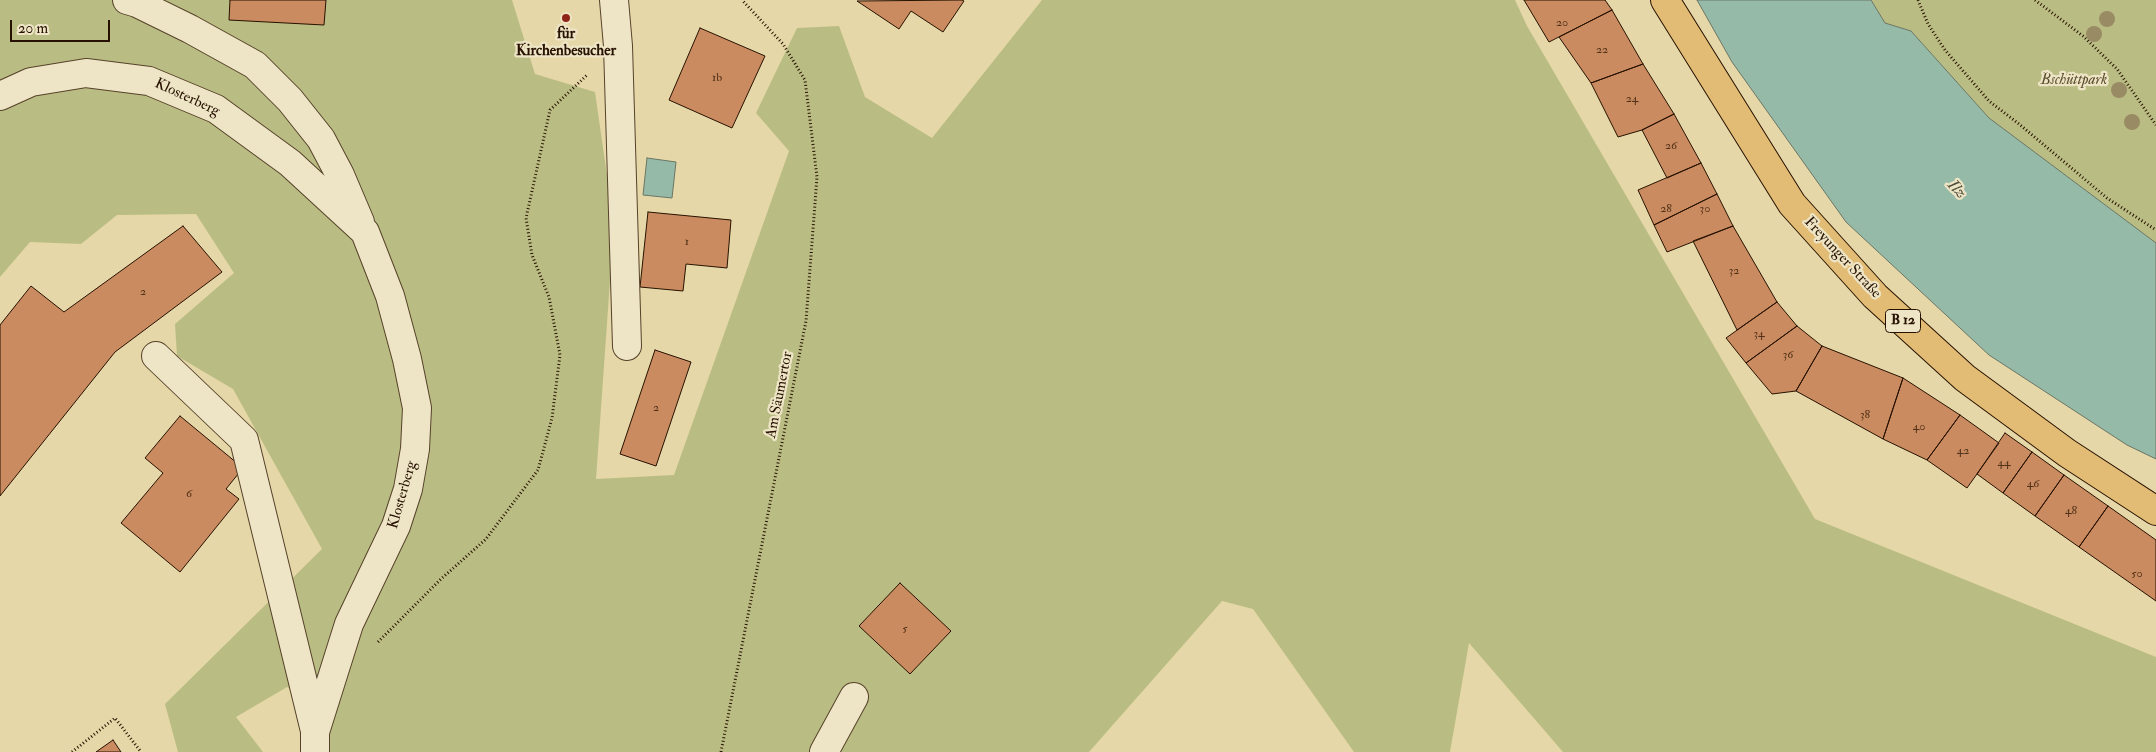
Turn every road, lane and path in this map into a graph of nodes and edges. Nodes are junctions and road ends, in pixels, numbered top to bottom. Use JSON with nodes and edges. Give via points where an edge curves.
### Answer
{"nodes":[{"id":1,"x":127,"y":0,"type":"edge"},
{"id":2,"x":614,"y":0,"type":"edge"},
{"id":3,"x":742,"y":0,"type":"edge"},
{"id":4,"x":1665,"y":0,"type":"edge"},
{"id":5,"x":1918,"y":0,"type":"edge"},
{"id":6,"x":2035,"y":0,"type":"edge"},
{"id":7,"x":618,"y":46,"type":"junction"},
{"id":8,"x":0,"y":96,"type":"edge"},
{"id":9,"x":2156,"y":125,"type":"edge"},
{"id":10,"x":2156,"y":230,"type":"edge"},
{"id":11,"x":365,"y":232,"type":"junction"},
{"id":12,"x":627,"y":346,"type":"dead end"},
{"id":13,"x":156,"y":356,"type":"dead end"},
{"id":14,"x":2156,"y":511,"type":"edge"},
{"id":15,"x":374,"y":646,"type":"dead end"},
{"id":16,"x":854,"y":697,"type":"dead end"},
{"id":17,"x":315,"y":742,"type":"edge"},
{"id":18,"x":72,"y":752,"type":"edge"},
{"id":19,"x":140,"y":752,"type":"edge"},
{"id":20,"x":721,"y":752,"type":"edge"},
{"id":21,"x":824,"y":752,"type":"edge"}],
"edges":[{"from":1,"to":11,"type":"street","name":"Klosterberg","via":[[190,29],[255,65],[290,100],[321,139]]},
{"from":2,"to":7,"type":"street"},
{"from":3,"to":20,"type":"path","name":"Am Säumertor","via":[[784,44],[805,80],[817,177],[806,321]]},
{"from":4,"to":14,"type":"main road","name":"Freyunger Straße","number":"B 12","via":[[1792,204],[1875,296],[1965,378]]},
{"from":5,"to":10,"type":"path","via":[[1928,24],[1945,50],[1989,101],[2107,198]]},
{"from":6,"to":9,"type":"path","via":[[2083,36],[2117,70]]},
{"from":7,"to":12,"type":"street"},
{"from":7,"to":15,"type":"path","via":[[550,110],[526,218],[532,255],[549,297],[560,355],[552,418],[538,470],[486,539]]},
{"from":8,"to":11,"type":"street","name":"Klosterberg","via":[[31,82],[86,73],[149,80],[216,109],[290,163]]},
{"from":11,"to":17,"type":"street","name":"Klosterberg","via":[[390,296],[407,359],[417,408],[415,449],[408,489],[396,526],[349,624]]},
{"from":13,"to":17,"type":"street","via":[[244,440]]},
{"from":16,"to":21,"type":"street"},
{"from":18,"to":19,"type":"path","via":[[115,718]]}]}
